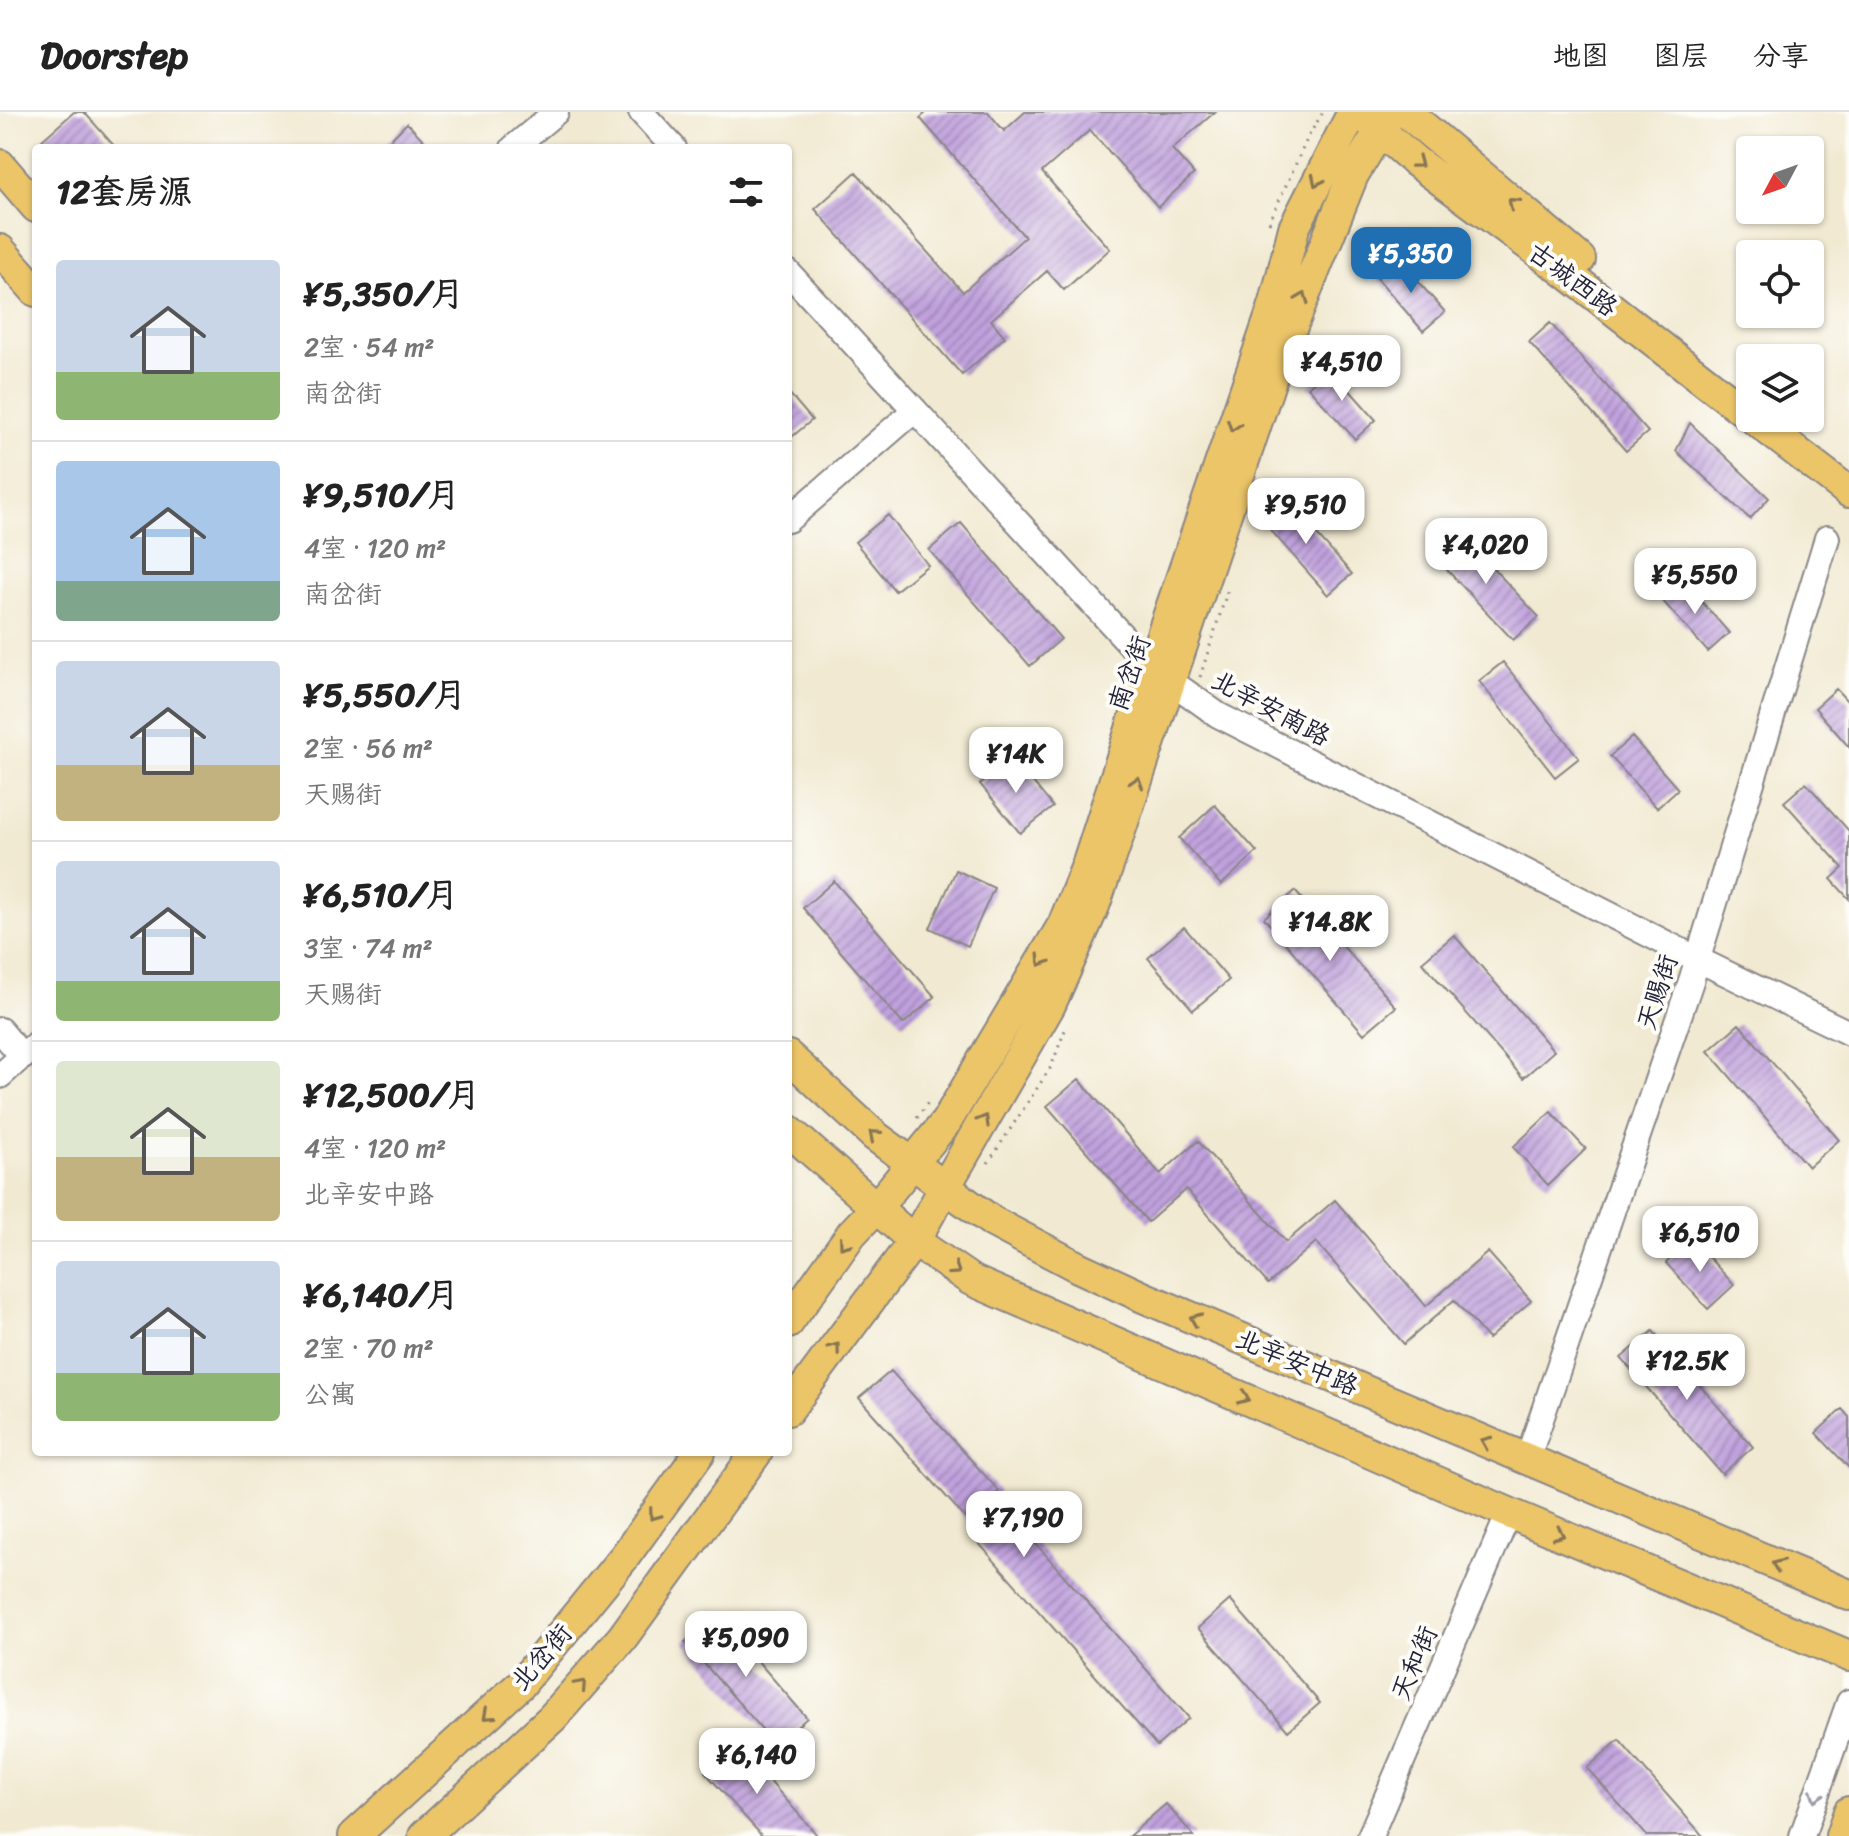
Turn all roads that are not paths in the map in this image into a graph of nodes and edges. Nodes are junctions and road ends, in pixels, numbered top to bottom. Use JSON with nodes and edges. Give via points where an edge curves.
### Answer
{"nodes":[{"id":1,"x":556,"y":112,"type":"edge"},
{"id":2,"x":641,"y":112,"type":"edge"},
{"id":3,"x":1353,"y":112,"type":"edge"},
{"id":4,"x":1406,"y":112,"type":"edge"},
{"id":5,"x":1377,"y":119,"type":"edge"},
{"id":6,"x":518,"y":144,"type":"edge"},
{"id":7,"x":670,"y":144,"type":"edge"},
{"id":8,"x":0,"y":165,"type":"edge"},
{"id":9,"x":32,"y":202,"type":"edge"},
{"id":10,"x":0,"y":250,"type":"edge"},
{"id":11,"x":792,"y":276,"type":"edge"},
{"id":12,"x":32,"y":286,"type":"edge"},
{"id":13,"x":1736,"y":379,"type":"edge"},
{"id":14,"x":1736,"y":405,"type":"edge"},
{"id":15,"x":915,"y":410,"type":"junction"},
{"id":16,"x":1771,"y":432,"type":"edge"},
{"id":17,"x":1804,"y":432,"type":"edge"},
{"id":18,"x":1849,"y":467,"type":"edge"},
{"id":19,"x":1849,"y":492,"type":"edge"},
{"id":20,"x":792,"y":517,"type":"edge"},
{"id":21,"x":1827,"y":538,"type":"dead end"},
{"id":22,"x":1160,"y":675,"type":"junction"},
{"id":23,"x":1697,"y":959,"type":"junction"},
{"id":24,"x":0,"y":1030,"type":"edge"},
{"id":25,"x":1849,"y":1033,"type":"edge"},
{"id":26,"x":29,"y":1050,"type":"edge"},
{"id":27,"x":792,"y":1059,"type":"edge"},
{"id":28,"x":0,"y":1076,"type":"edge"},
{"id":29,"x":792,"y":1134,"type":"edge"},
{"id":30,"x":905,"y":1158,"type":"junction"},
{"id":31,"x":945,"y":1187,"type":"junction"},
{"id":32,"x":876,"y":1208,"type":"junction"},
{"id":33,"x":914,"y":1241,"type":"junction"},
{"id":34,"x":792,"y":1317,"type":"edge"},
{"id":35,"x":792,"y":1405,"type":"edge"},
{"id":36,"x":697,"y":1456,"type":"edge"},
{"id":37,"x":754,"y":1456,"type":"edge"},
{"id":38,"x":1527,"y":1460,"type":"junction"},
{"id":39,"x":1509,"y":1513,"type":"junction"},
{"id":40,"x":1849,"y":1595,"type":"edge"},
{"id":41,"x":1849,"y":1656,"type":"edge"},
{"id":42,"x":1849,"y":1702,"type":"edge"},
{"id":43,"x":1849,"y":1812,"type":"edge"},
{"id":44,"x":354,"y":1836,"type":"edge"},
{"id":45,"x":424,"y":1836,"type":"edge"},
{"id":46,"x":1370,"y":1836,"type":"edge"},
{"id":47,"x":1802,"y":1836,"type":"edge"},
{"id":48,"x":1841,"y":1836,"type":"edge"}],
"edges":[{"from":1,"to":6,"type":"street"},
{"from":2,"to":7,"type":"street"},
{"from":3,"to":22,"type":"main road","name":"南岔街","one_way":true,"via":[[1294,228]]},
{"from":13,"to":4,"type":"main road","name":"古城西路","one_way":true,"via":[[1567,249]]},
{"from":5,"to":14,"type":"main road","name":"古城西路","one_way":true},
{"from":22,"to":5,"type":"main road","name":"南岔街","one_way":true,"via":[[1272,376]]},
{"from":8,"to":9,"type":"main road"},
{"from":10,"to":12,"type":"main road"},
{"from":11,"to":15,"type":"street","name":"北辛安南路"},
{"from":15,"to":20,"type":"street"},
{"from":15,"to":22,"type":"street","name":"北辛安南路"},
{"from":16,"to":19,"type":"main road","name":"古城西路"},
{"from":17,"to":18,"type":"main road"},
{"from":21,"to":23,"type":"street","name":"天赐街"},
{"from":22,"to":23,"type":"street","name":"北辛安南路","via":[[1218,715]]},
{"from":22,"to":30,"type":"main road","name":"南岔街","one_way":true,"via":[[1063,925],[946,1122]]},
{"from":31,"to":22,"type":"main road","name":"南岔街","one_way":true,"via":[[1050,1005],[1094,906]]},
{"from":23,"to":25,"type":"street","name":"北辛安南路"},
{"from":23,"to":38,"type":"street","name":"天赐街"},
{"from":24,"to":26,"type":"street"},
{"from":26,"to":28,"type":"street"},
{"from":30,"to":27,"type":"main road","name":"北辛安中路","one_way":true},
{"from":29,"to":32,"type":"main road","name":"北辛安中路"},
{"from":30,"to":31,"type":"main road","name":"北辛安中路"},
{"from":30,"to":32,"type":"main road"},
{"from":31,"to":33,"type":"main road"},
{"from":38,"to":31,"type":"main road","name":"北辛安中路","one_way":true,"via":[[1078,1267],[993,1222]]},
{"from":32,"to":33,"type":"main road","name":"北辛安中路"},
{"from":32,"to":34,"type":"main road","one_way":true},
{"from":35,"to":33,"type":"main road","one_way":true},
{"from":33,"to":39,"type":"main road","name":"北辛安中路","one_way":true,"via":[[971,1280]]},
{"from":36,"to":44,"type":"main road","name":"北岔街","one_way":true,"via":[[625,1556],[520,1685]]},
{"from":45,"to":37,"type":"main road","name":"北岔街","one_way":true,"via":[[552,1718],[622,1638]]},
{"from":40,"to":38,"type":"main road","name":"北辛安中路","one_way":true},
{"from":39,"to":41,"type":"main road","name":"北辛安中路","one_way":true},
{"from":39,"to":46,"type":"street","name":"天和街"},
{"from":42,"to":47,"type":"street","one_way":true},
{"from":43,"to":48,"type":"main road"}]}
